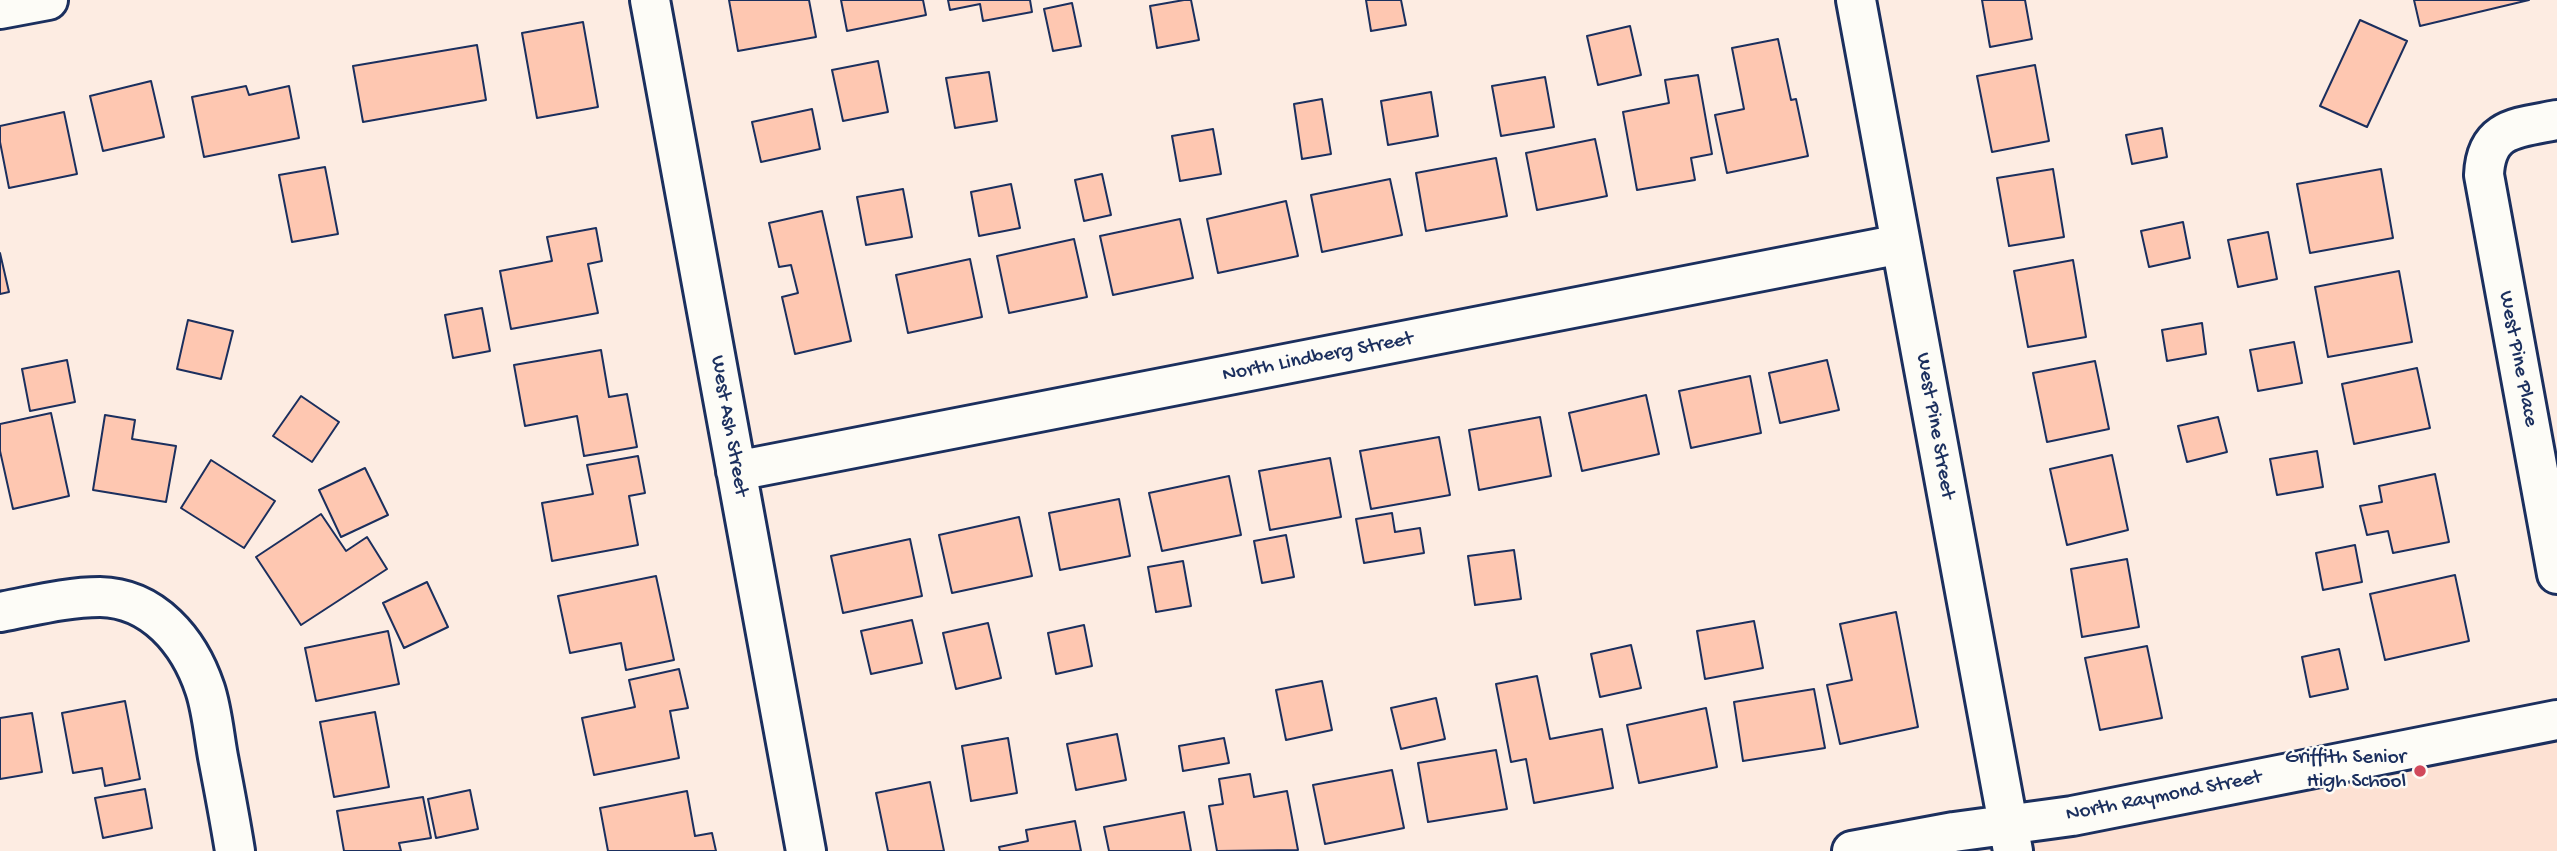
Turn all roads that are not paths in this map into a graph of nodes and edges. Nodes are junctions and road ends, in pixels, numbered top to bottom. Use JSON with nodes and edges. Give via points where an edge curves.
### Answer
{"nodes":[{"id":1,"x":48,"y":0,"type":"edge"},
{"id":2,"x":650,"y":0,"type":"edge"},
{"id":3,"x":1856,"y":0,"type":"edge"},
{"id":4,"x":0,"y":9,"type":"edge"},
{"id":5,"x":2557,"y":120,"type":"edge"},
{"id":6,"x":1901,"y":244,"type":"junction"},
{"id":7,"x":736,"y":471,"type":"junction"},
{"id":8,"x":2557,"y":574,"type":"edge"},
{"id":9,"x":0,"y":612,"type":"edge"},
{"id":10,"x":2557,"y":720,"type":"edge"},
{"id":11,"x":2010,"y":838,"type":"edge"},
{"id":12,"x":236,"y":851,"type":"edge"},
{"id":13,"x":806,"y":851,"type":"edge"},
{"id":14,"x":1852,"y":851,"type":"edge"}],
"edges":[{"from":1,"to":4,"type":"street"},
{"from":2,"to":7,"type":"street","name":"West Ash Street"},
{"from":3,"to":6,"type":"street","name":"West Pine Street"},
{"from":5,"to":8,"type":"street","name":"West Pine Place","via":[[2499,136],[2485,156],[2486,194]]},
{"from":6,"to":7,"type":"street","name":"North Lindberg Street"},
{"from":6,"to":11,"type":"street","name":"West Pine Street"},
{"from":7,"to":13,"type":"street","name":"West Ash Street"},
{"from":9,"to":12,"type":"street","via":[[102,597],[156,615],[178,637],[205,690]]},
{"from":10,"to":11,"type":"street","name":"North Raymond Street","via":[[2072,816]]},
{"from":11,"to":14,"type":"street","name":"North Raymond Street","via":[[1954,832]]}]}
